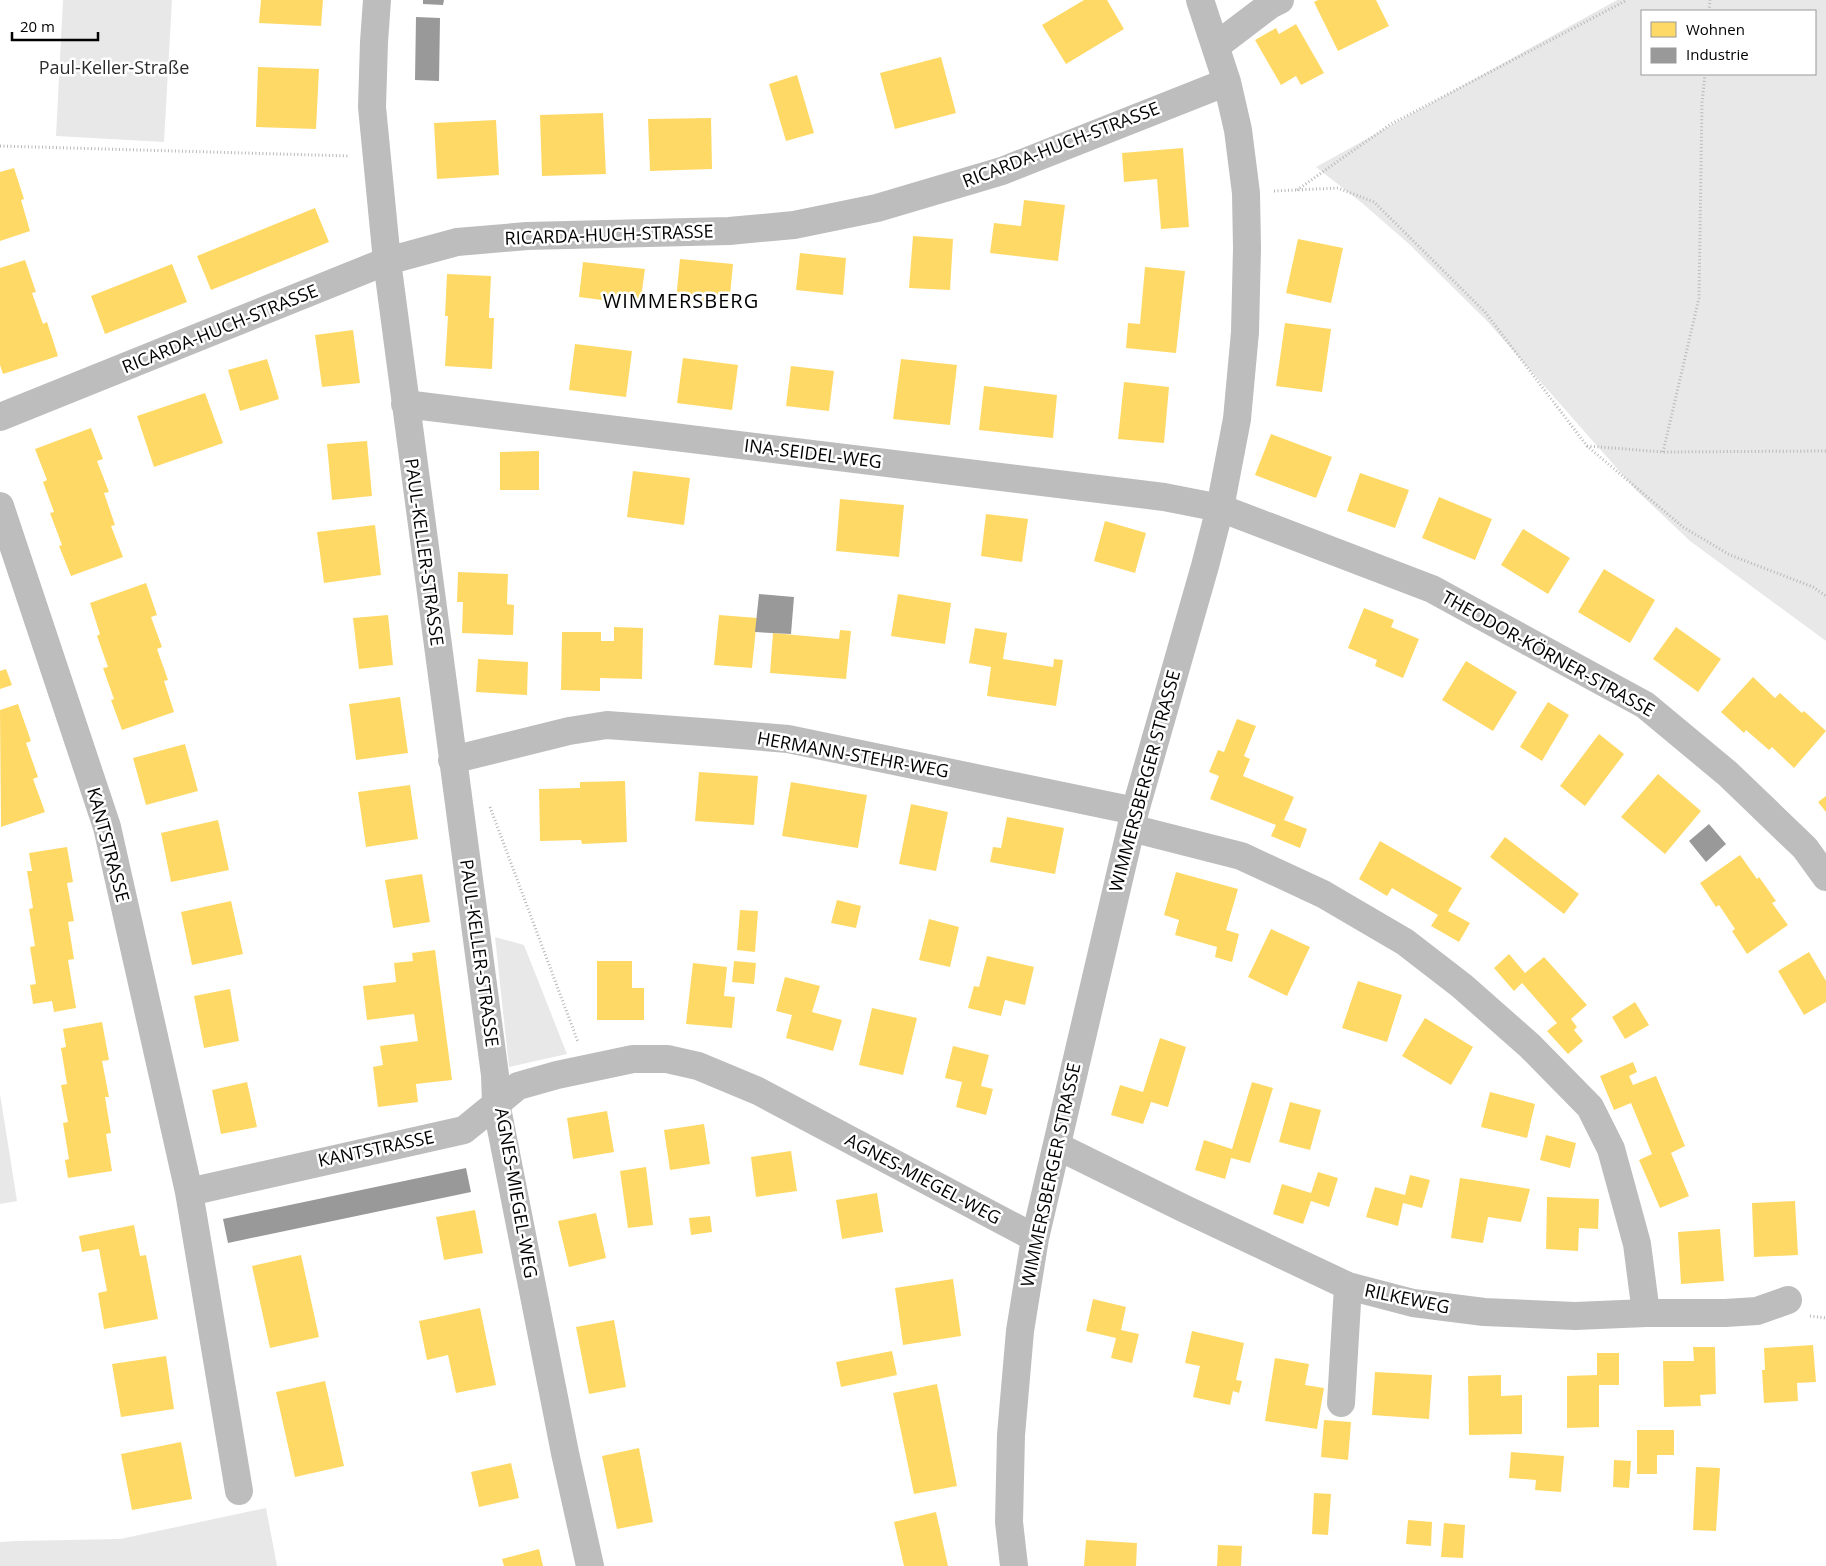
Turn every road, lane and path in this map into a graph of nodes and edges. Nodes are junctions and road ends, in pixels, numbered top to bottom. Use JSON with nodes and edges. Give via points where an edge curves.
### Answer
{"nodes":[{"id":1,"x":377,"y":0,"type":"edge"},
{"id":2,"x":1200,"y":0,"type":"edge"},
{"id":3,"x":1280,"y":0,"type":"edge"},
{"id":4,"x":1627,"y":0,"type":"edge"},
{"id":5,"x":1216,"y":46,"type":"junction"},
{"id":6,"x":1704,"y":75,"type":"edge"},
{"id":7,"x":1227,"y":82,"type":"junction"},
{"id":8,"x":0,"y":146,"type":"edge"},
{"id":9,"x":377,"y":157,"type":"junction"},
{"id":10,"x":1297,"y":190,"type":"junction"},
{"id":11,"x":1246,"y":193,"type":"junction"},
{"id":12,"x":387,"y":261,"type":"junction"},
{"id":13,"x":405,"y":404,"type":"junction"},
{"id":14,"x":0,"y":417,"type":"edge"},
{"id":15,"x":1586,"y":446,"type":"junction"},
{"id":16,"x":1826,"y":451,"type":"edge"},
{"id":17,"x":1663,"y":452,"type":"junction"},
{"id":18,"x":0,"y":506,"type":"edge"},
{"id":19,"x":1220,"y":508,"type":"junction"},
{"id":20,"x":1826,"y":596,"type":"edge"},
{"id":21,"x":452,"y":760,"type":"junction"},
{"id":22,"x":488,"y":801,"type":"dead end"},
{"id":23,"x":1133,"y":820,"type":"junction"},
{"id":24,"x":1826,"y":877,"type":"edge"},
{"id":25,"x":588,"y":1068,"type":"junction"},
{"id":26,"x":496,"y":1103,"type":"junction"},
{"id":27,"x":1057,"y":1146,"type":"junction"},
{"id":28,"x":189,"y":1192,"type":"junction"},
{"id":29,"x":1035,"y":1238,"type":"junction"},
{"id":30,"x":1348,"y":1286,"type":"junction"},
{"id":31,"x":1788,"y":1300,"type":"dead end"},
{"id":32,"x":1646,"y":1313,"type":"junction"},
{"id":33,"x":1341,"y":1403,"type":"dead end"},
{"id":34,"x":239,"y":1491,"type":"dead end"},
{"id":35,"x":590,"y":1566,"type":"edge"},
{"id":36,"x":1014,"y":1566,"type":"edge"}],
"edges":[{"from":1,"to":9,"type":"street","name":"PAUL-KELLER-STRASSE","via":[[372,107]]},
{"from":2,"to":5,"type":"street","name":"WIMMERSBERGER STRASSE"},
{"from":3,"to":5,"type":"street"},
{"from":4,"to":10,"type":"path","via":[[1391,124]]},
{"from":5,"to":7,"type":"street","name":"WIMMERSBERGER STRASSE"},
{"from":6,"to":17,"type":"path","via":[[1699,298]]},
{"from":7,"to":11,"type":"street","name":"WIMMERSBERGER STRASSE","via":[[1238,130]]},
{"from":7,"to":12,"type":"street","name":"RICARDA-HUCH-STRASSE","via":[[1002,171],[877,208],[794,225],[728,231],[527,236],[457,242]]},
{"from":8,"to":9,"type":"path"},
{"from":9,"to":12,"type":"street","name":"PAUL-KELLER-STRASSE"},
{"from":10,"to":11,"type":"path"},
{"from":10,"to":15,"type":"path","via":[[1338,188],[1374,202],[1485,312]]},
{"from":11,"to":19,"type":"street","name":"WIMMERSBERGER STRASSE","via":[[1245,332],[1236,419]]},
{"from":12,"to":13,"type":"street","name":"PAUL-KELLER-STRASSE"},
{"from":12,"to":14,"type":"street","name":"RICARDA-HUCH-STRASSE"},
{"from":13,"to":19,"type":"street","name":"INA-SEIDEL-WEG","via":[[1164,497]]},
{"from":13,"to":21,"type":"street","name":"PAUL-KELLER-STRASSE"},
{"from":15,"to":17,"type":"path"},
{"from":15,"to":20,"type":"path","via":[[1683,526],[1730,555],[1813,587]]},
{"from":16,"to":17,"type":"path"},
{"from":18,"to":28,"type":"street","name":"KANTSTRASSE","via":[[107,827]]},
{"from":19,"to":23,"type":"street","name":"WIMMERSBERGER STRASSE"},
{"from":19,"to":24,"type":"street","name":"THEODOR-KÖRNER-STRASSE","via":[[1432,589],[1645,705],[1728,774],[1805,848]]},
{"from":21,"to":23,"type":"street","name":"HERMANN-STEHR-WEG","via":[[569,731],[607,725],[788,739]]},
{"from":21,"to":26,"type":"street","name":"PAUL-KELLER-STRASSE","via":[[494,1065]]},
{"from":22,"to":25,"type":"path"},
{"from":23,"to":27,"type":"street","name":"WIMMERSBERGER STRASSE"},
{"from":23,"to":32,"type":"street","name":"HERMANN-STEHR-WEG","via":[[1242,856],[1323,894],[1404,942],[1462,986],[1530,1046],[1590,1107],[1611,1149],[1637,1244]]},
{"from":25,"to":26,"type":"street","name":"AGNES-MIEGEL-WEG","via":[[518,1086]]},
{"from":25,"to":29,"type":"street","name":"AGNES-MIEGEL-WEG","via":[[633,1059],[667,1059],[698,1066],[758,1091]]},
{"from":26,"to":28,"type":"street","name":"KANTSTRASSE","via":[[464,1130]]},
{"from":26,"to":35,"type":"street","name":"AGNES-MIEGEL-WEG"},
{"from":27,"to":29,"type":"street","name":"WIMMERSBERGER STRASSE"},
{"from":27,"to":30,"type":"street","name":"RILKEWEG"},
{"from":28,"to":34,"type":"street","name":"KANTSTRASSE"},
{"from":29,"to":36,"type":"street","name":"WIMMERSBERGER STRASSE","via":[[1020,1331],[1011,1436],[1009,1522]]},
{"from":30,"to":32,"type":"street","name":"RILKEWEG","via":[[1413,1303],[1484,1312],[1575,1316]]},
{"from":30,"to":33,"type":"street"},
{"from":31,"to":32,"type":"street","name":"RILKEWEG","via":[[1757,1311]]}]}
